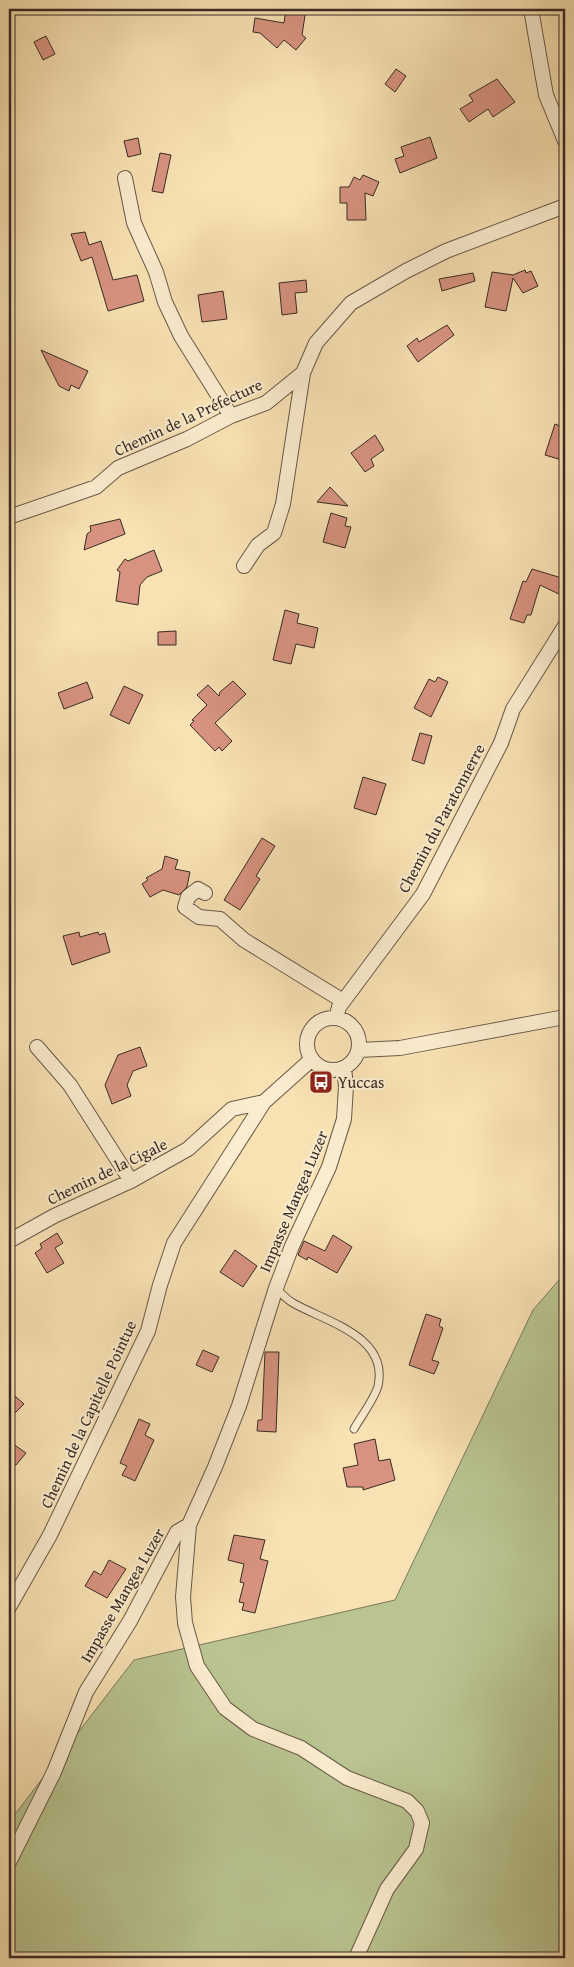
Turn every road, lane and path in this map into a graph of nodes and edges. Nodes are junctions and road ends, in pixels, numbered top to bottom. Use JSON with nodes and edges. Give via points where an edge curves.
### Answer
{"nodes":[{"id":1,"x":532,"y":9,"type":"edge"},
{"id":2,"x":565,"y":141,"type":"edge"},
{"id":3,"x":125,"y":178,"type":"dead end"},
{"id":4,"x":565,"y":206,"type":"edge"},
{"id":5,"x":303,"y":373,"type":"junction"},
{"id":6,"x":231,"y":416,"type":"junction"},
{"id":7,"x":9,"y":516,"type":"edge"},
{"id":8,"x":244,"y":566,"type":"dead end"},
{"id":9,"x":565,"y":626,"type":"edge"},
{"id":10,"x":205,"y":892,"type":"dead end"},
{"id":11,"x":343,"y":1001,"type":"junction"},
{"id":12,"x":565,"y":1017,"type":"edge"},
{"id":13,"x":336,"y":1018,"type":"junction"},
{"id":14,"x":37,"y":1047,"type":"dead end"},
{"id":15,"x":358,"y":1050,"type":"junction"},
{"id":16,"x":312,"y":1058,"type":"junction"},
{"id":17,"x":344,"y":1068,"type":"junction"},
{"id":18,"x":264,"y":1102,"type":"junction"},
{"id":19,"x":131,"y":1181,"type":"junction"},
{"id":20,"x":9,"y":1242,"type":"edge"},
{"id":21,"x":276,"y":1288,"type":"junction"},
{"id":22,"x":354,"y":1430,"type":"dead end"},
{"id":23,"x":189,"y":1525,"type":"junction"},
{"id":24,"x":9,"y":1607,"type":"edge"},
{"id":25,"x":9,"y":1862,"type":"edge"},
{"id":26,"x":356,"y":1958,"type":"edge"}],
"edges":[{"from":1,"to":2,"type":"street","via":[[546,95]]},
{"from":3,"to":6,"type":"street","via":[[134,223],[156,272],[165,302],[181,336]]},
{"from":4,"to":5,"type":"street","name":"Chemin de la Préfecture","via":[[446,251],[351,303],[316,343]]},
{"from":5,"to":6,"type":"street","name":"Chemin de la Préfecture","via":[[266,403]]},
{"from":5,"to":8,"type":"street","via":[[283,504],[274,533],[258,545]]},
{"from":6,"to":7,"type":"street","name":"Chemin de la Préfecture","via":[[187,439],[118,468],[96,487]]},
{"from":9,"to":11,"type":"street","name":"Chemin du Paratonnerre","via":[[513,709],[501,743],[423,894]]},
{"from":10,"to":11,"type":"street","via":[[198,889],[188,897],[185,907],[199,917],[220,919],[244,940]]},
{"from":11,"to":13,"type":"street","name":"Chemin du Paratonnerre"},
{"from":12,"to":15,"type":"street","via":[[400,1048]]},
{"from":13,"to":15,"type":"street","via":[[352,1025],[359,1041]]},
{"from":13,"to":16,"type":"street","via":[[324,1019],[314,1026],[308,1042]]},
{"from":14,"to":19,"type":"street","via":[[70,1085]]},
{"from":15,"to":17,"type":"street"},
{"from":16,"to":17,"type":"street","via":[[332,1070]]},
{"from":16,"to":18,"type":"street"},
{"from":17,"to":21,"type":"street","name":"Impasse Mangea Luzer","via":[[344,1120],[329,1168]]},
{"from":18,"to":19,"type":"street","name":"Chemin de la Cigale","via":[[232,1109],[188,1149]]},
{"from":18,"to":24,"type":"street","name":"Chemin de la Capitelle Pointue","via":[[174,1243],[148,1331],[50,1536]]},
{"from":19,"to":20,"type":"street","name":"Chemin de la Cigale","via":[[54,1216]]},
{"from":21,"to":22,"type":"lane","name":"Impasse Mangea Luzer","via":[[291,1302],[347,1329],[369,1345],[378,1361],[378,1386]]},
{"from":21,"to":23,"type":"street","name":"Impasse Mangea Luzer","via":[[239,1406]]},
{"from":23,"to":25,"type":"street","name":"Impasse Mangea Luzer","via":[[178,1532],[130,1621],[86,1692],[54,1772]]},
{"from":23,"to":26,"type":"street","via":[[183,1597],[185,1623],[196,1666],[225,1708],[253,1729],[301,1748],[347,1778],[407,1801],[417,1810],[422,1823],[416,1849],[387,1889]]}]}
